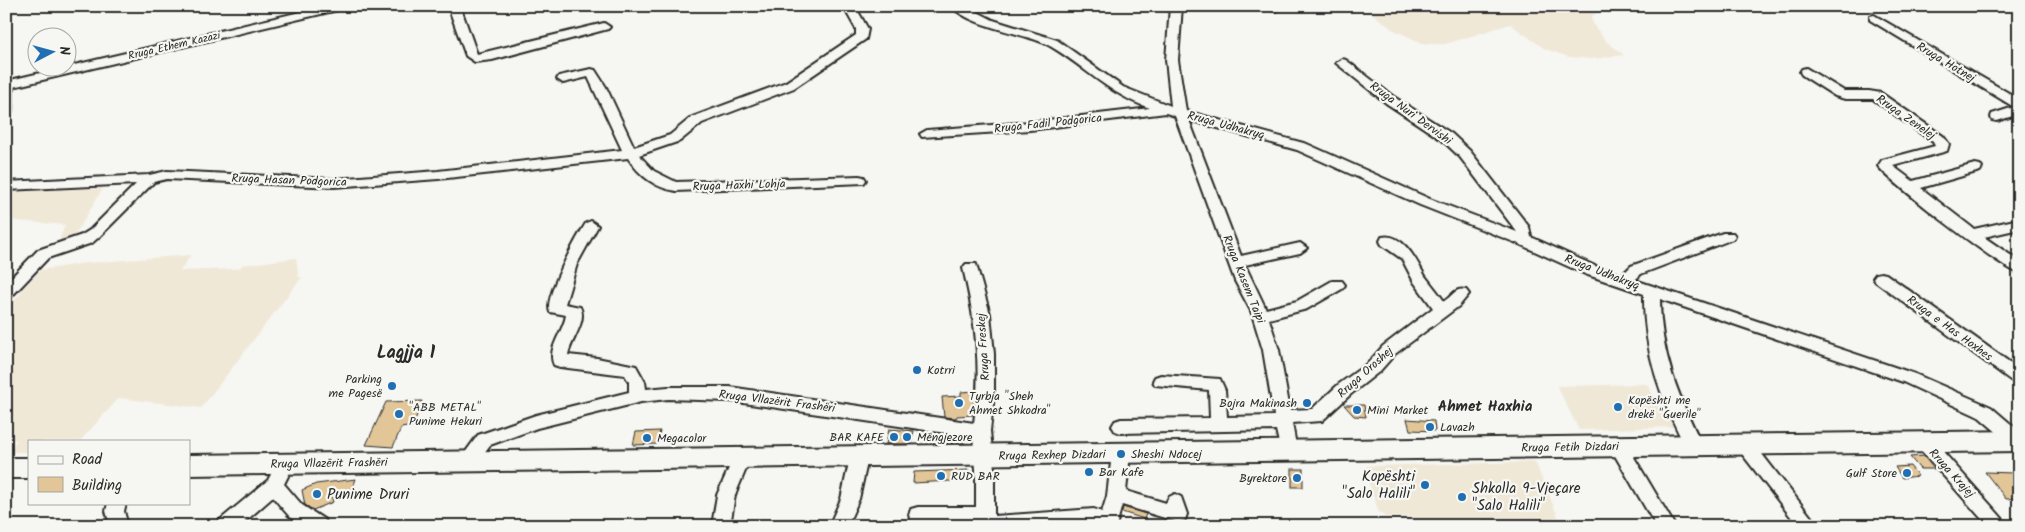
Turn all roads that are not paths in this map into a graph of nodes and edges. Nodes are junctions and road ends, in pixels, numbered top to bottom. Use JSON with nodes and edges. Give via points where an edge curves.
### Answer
{"nodes":[{"id":1,"x":342,"y":6,"type":"edge"},
{"id":2,"x":454,"y":6,"type":"edge"},
{"id":3,"x":849,"y":6,"type":"edge"},
{"id":4,"x":957,"y":6,"type":"edge"},
{"id":5,"x":1176,"y":6,"type":"edge"},
{"id":6,"x":1874,"y":18,"type":"dead end"},
{"id":7,"x":604,"y":27,"type":"dead end"},
{"id":8,"x":1342,"y":63,"type":"dead end"},
{"id":9,"x":1806,"y":72,"type":"dead end"},
{"id":10,"x":563,"y":79,"type":"dead end"},
{"id":11,"x":7,"y":85,"type":"edge"},
{"id":12,"x":2019,"y":105,"type":"edge"},
{"id":13,"x":2019,"y":110,"type":"edge"},
{"id":14,"x":6,"y":111,"type":"edge"},
{"id":15,"x":1174,"y":111,"type":"junction"},
{"id":16,"x":1997,"y":117,"type":"dead end"},
{"id":17,"x":927,"y":134,"type":"dead end"},
{"id":18,"x":631,"y":153,"type":"junction"},
{"id":19,"x":1975,"y":168,"type":"dead end"},
{"id":20,"x":149,"y":179,"type":"junction"},
{"id":21,"x":859,"y":180,"type":"dead end"},
{"id":22,"x":6,"y":186,"type":"edge"},
{"id":23,"x":1909,"y":187,"type":"junction"},
{"id":24,"x":2019,"y":224,"type":"edge"},
{"id":25,"x":591,"y":226,"type":"dead end"},
{"id":26,"x":1971,"y":235,"type":"junction"},
{"id":27,"x":1728,"y":236,"type":"dead end"},
{"id":28,"x":1524,"y":240,"type":"junction"},
{"id":29,"x":1387,"y":241,"type":"dead end"},
{"id":30,"x":1300,"y":248,"type":"dead end"},
{"id":31,"x":1236,"y":262,"type":"junction"},
{"id":32,"x":971,"y":268,"type":"dead end"},
{"id":33,"x":2019,"y":268,"type":"edge"},
{"id":34,"x":1881,"y":278,"type":"dead end"},
{"id":35,"x":1624,"y":282,"type":"junction"},
{"id":36,"x":1337,"y":285,"type":"dead end"},
{"id":37,"x":1652,"y":291,"type":"junction"},
{"id":38,"x":6,"y":293,"type":"edge"},
{"id":39,"x":1461,"y":294,"type":"dead end"},
{"id":40,"x":1442,"y":309,"type":"junction"},
{"id":41,"x":1260,"y":316,"type":"junction"},
{"id":42,"x":2019,"y":378,"type":"edge"},
{"id":43,"x":1161,"y":381,"type":"dead end"},
{"id":44,"x":638,"y":397,"type":"junction"},
{"id":45,"x":1283,"y":420,"type":"junction"},
{"id":46,"x":1219,"y":425,"type":"junction"},
{"id":47,"x":1121,"y":426,"type":"dead end"},
{"id":48,"x":980,"y":431,"type":"junction"},
{"id":49,"x":2019,"y":441,"type":"edge"},
{"id":50,"x":1925,"y":443,"type":"junction"},
{"id":51,"x":1745,"y":445,"type":"junction"},
{"id":52,"x":1694,"y":446,"type":"junction"},
{"id":53,"x":1619,"y":447,"type":"junction"},
{"id":54,"x":1288,"y":451,"type":"junction"},
{"id":55,"x":1121,"y":454,"type":"junction"},
{"id":56,"x":983,"y":456,"type":"junction"},
{"id":57,"x":742,"y":457,"type":"junction"},
{"id":58,"x":859,"y":458,"type":"junction"},
{"id":59,"x":468,"y":461,"type":"junction"},
{"id":60,"x":190,"y":465,"type":"edge"},
{"id":61,"x":6,"y":468,"type":"edge"},
{"id":62,"x":28,"y":468,"type":"edge"},
{"id":63,"x":279,"y":474,"type":"junction"},
{"id":64,"x":1116,"y":496,"type":"junction"},
{"id":65,"x":1175,"y":502,"type":"dead end"},
{"id":66,"x":117,"y":504,"type":"edge"},
{"id":67,"x":918,"y":515,"type":"dead end"},
{"id":68,"x":985,"y":522,"type":"edge"},
{"id":69,"x":1108,"y":524,"type":"edge"},
{"id":70,"x":119,"y":526,"type":"edge"},
{"id":71,"x":227,"y":526,"type":"edge"},
{"id":72,"x":318,"y":526,"type":"edge"},
{"id":73,"x":720,"y":526,"type":"edge"},
{"id":74,"x":838,"y":526,"type":"edge"},
{"id":75,"x":1666,"y":526,"type":"edge"},
{"id":76,"x":1808,"y":526,"type":"edge"},
{"id":77,"x":2000,"y":526,"type":"edge"}],
"edges":[{"from":1,"to":11,"type":"street","name":"Rruga Ethem Kazazi"},
{"from":2,"to":7,"type":"street","via":[[475,58]]},
{"from":3,"to":18,"type":"street","name":"Rruga Hasan Podgorica","via":[[862,29],[859,40],[790,85],[697,120],[675,138]]},
{"from":4,"to":15,"type":"street","name":"Rruga Udhakryq","via":[[989,22],[1053,43],[1120,90]]},
{"from":5,"to":15,"type":"street","name":"Rruga Kasem Taipi","via":[[1172,60]]},
{"from":6,"to":12,"type":"street","name":"Rruga Hotnej"},
{"from":8,"to":28,"type":"street","name":"Rruga Nuri Dervishi","via":[[1390,100],[1447,137],[1465,154],[1524,230]]},
{"from":9,"to":23,"type":"street","name":"Rruga Zenelej","via":[[1839,93],[1877,96],[1942,144],[1942,148],[1937,150],[1886,163],[1887,170]]},
{"from":10,"to":18,"type":"street","via":[[591,73]]},
{"from":11,"to":14,"type":"street"},
{"from":13,"to":16,"type":"street"},
{"from":15,"to":17,"type":"street","name":"Rruga Fadil Podgorica"},
{"from":15,"to":28,"type":"street","name":"Rruga Udhakryq","via":[[1302,147],[1424,202]]},
{"from":15,"to":31,"type":"street","name":"Rruga Kasem Taipi"},
{"from":18,"to":20,"type":"street","name":"Rruga Hasan Podgorica","via":[[346,182],[167,175]]},
{"from":18,"to":21,"type":"street","name":"Rruga Haxhi Lohja","via":[[659,180],[680,186]]},
{"from":19,"to":23,"type":"street"},
{"from":20,"to":22,"type":"street","name":"Rruga Hasan Podgorica"},
{"from":20,"to":38,"type":"street","via":[[95,233],[87,239],[43,254]]},
{"from":23,"to":26,"type":"street","name":"Rruga Zenelej"},
{"from":24,"to":26,"type":"street"},
{"from":25,"to":44,"type":"street","via":[[570,264],[556,308],[574,311],[572,327],[559,355],[560,361],[630,370],[637,382]]},
{"from":26,"to":33,"type":"street","name":"Rruga Zenelej"},
{"from":27,"to":35,"type":"street","via":[[1636,270]]},
{"from":28,"to":35,"type":"street","name":"Rruga Udhakryq"},
{"from":29,"to":40,"type":"street","via":[[1408,256],[1419,278]]},
{"from":30,"to":31,"type":"street"},
{"from":31,"to":41,"type":"street","name":"Rruga Kasem Taipi"},
{"from":32,"to":48,"type":"street","name":"Rruga Freskej","via":[[982,314],[986,354],[986,395]]},
{"from":34,"to":42,"type":"street","name":"Rruga e Has Hoxhes"},
{"from":35,"to":37,"type":"street","name":"Rruga Udhakryq"},
{"from":36,"to":41,"type":"street","via":[[1302,305]]},
{"from":37,"to":49,"type":"street","name":"Rruga Udhakryq","via":[[1909,378],[1985,412]]},
{"from":37,"to":52,"type":"street","via":[[1659,365],[1683,427]]},
{"from":39,"to":40,"type":"street","name":"Rruga Oroshej"},
{"from":40,"to":45,"type":"street","name":"Rruga Oroshej","via":[[1389,350],[1374,368],[1316,416]]},
{"from":41,"to":45,"type":"street","name":"Rruga Kasem Taipi","via":[[1271,350]]},
{"from":43,"to":46,"type":"street","via":[[1214,384],[1218,390]]},
{"from":44,"to":48,"type":"street","name":"Rruga Vllazërit Frashëri","via":[[677,393],[730,394]]},
{"from":44,"to":59,"type":"street","name":"Rruga Vllazërit Frashëri","via":[[536,422],[484,440]]},
{"from":45,"to":46,"type":"street"},
{"from":45,"to":54,"type":"street","name":"Rruga Kasem Taipi"},
{"from":46,"to":47,"type":"street"},
{"from":48,"to":56,"type":"street","name":"Rruga Freskej"},
{"from":49,"to":50,"type":"main road","name":"Rruga Fetih Dizdari"},
{"from":50,"to":51,"type":"main road","name":"Rruga Fetih Dizdari"},
{"from":50,"to":77,"type":"street","name":"Rruga Krajej"},
{"from":51,"to":52,"type":"main road","name":"Rruga Fetih Dizdari"},
{"from":51,"to":76,"type":"street"},
{"from":52,"to":53,"type":"main road","name":"Rruga Fetih Dizdari"},
{"from":53,"to":54,"type":"main road","name":"Rruga Fetih Dizdari"},
{"from":53,"to":75,"type":"street"},
{"from":54,"to":55,"type":"main road","name":"Rruga Fetih Dizdari"},
{"from":55,"to":56,"type":"main road","name":"Rruga Rexhep Dizdari"},
{"from":55,"to":64,"type":"street"},
{"from":56,"to":58,"type":"main road","name":"Rruga Rexhep Dizdari"},
{"from":56,"to":68,"type":"street","name":"Rruga Rexhep Dizdari"},
{"from":57,"to":58,"type":"main road","name":"Rruga Rexhep Dizdari"},
{"from":57,"to":59,"type":"main road","name":"Rruga Vllazërit Frashëri"},
{"from":57,"to":73,"type":"street","via":[[726,495]]},
{"from":58,"to":74,"type":"street","via":[[850,499]]},
{"from":59,"to":63,"type":"main road","name":"Rruga Vllazërit Frashëri"},
{"from":60,"to":63,"type":"main road","name":"Rruga Vllazërit Frashëri"},
{"from":61,"to":62,"type":"main road"},
{"from":63,"to":71,"type":"street"},
{"from":63,"to":72,"type":"street","via":[[296,511]]},
{"from":64,"to":65,"type":"street","via":[[1178,514]]},
{"from":64,"to":69,"type":"street"},
{"from":66,"to":70,"type":"street"},
{"from":67,"to":68,"type":"street"},
{"from":68,"to":69,"type":"street","via":[[1094,517]]}]}
